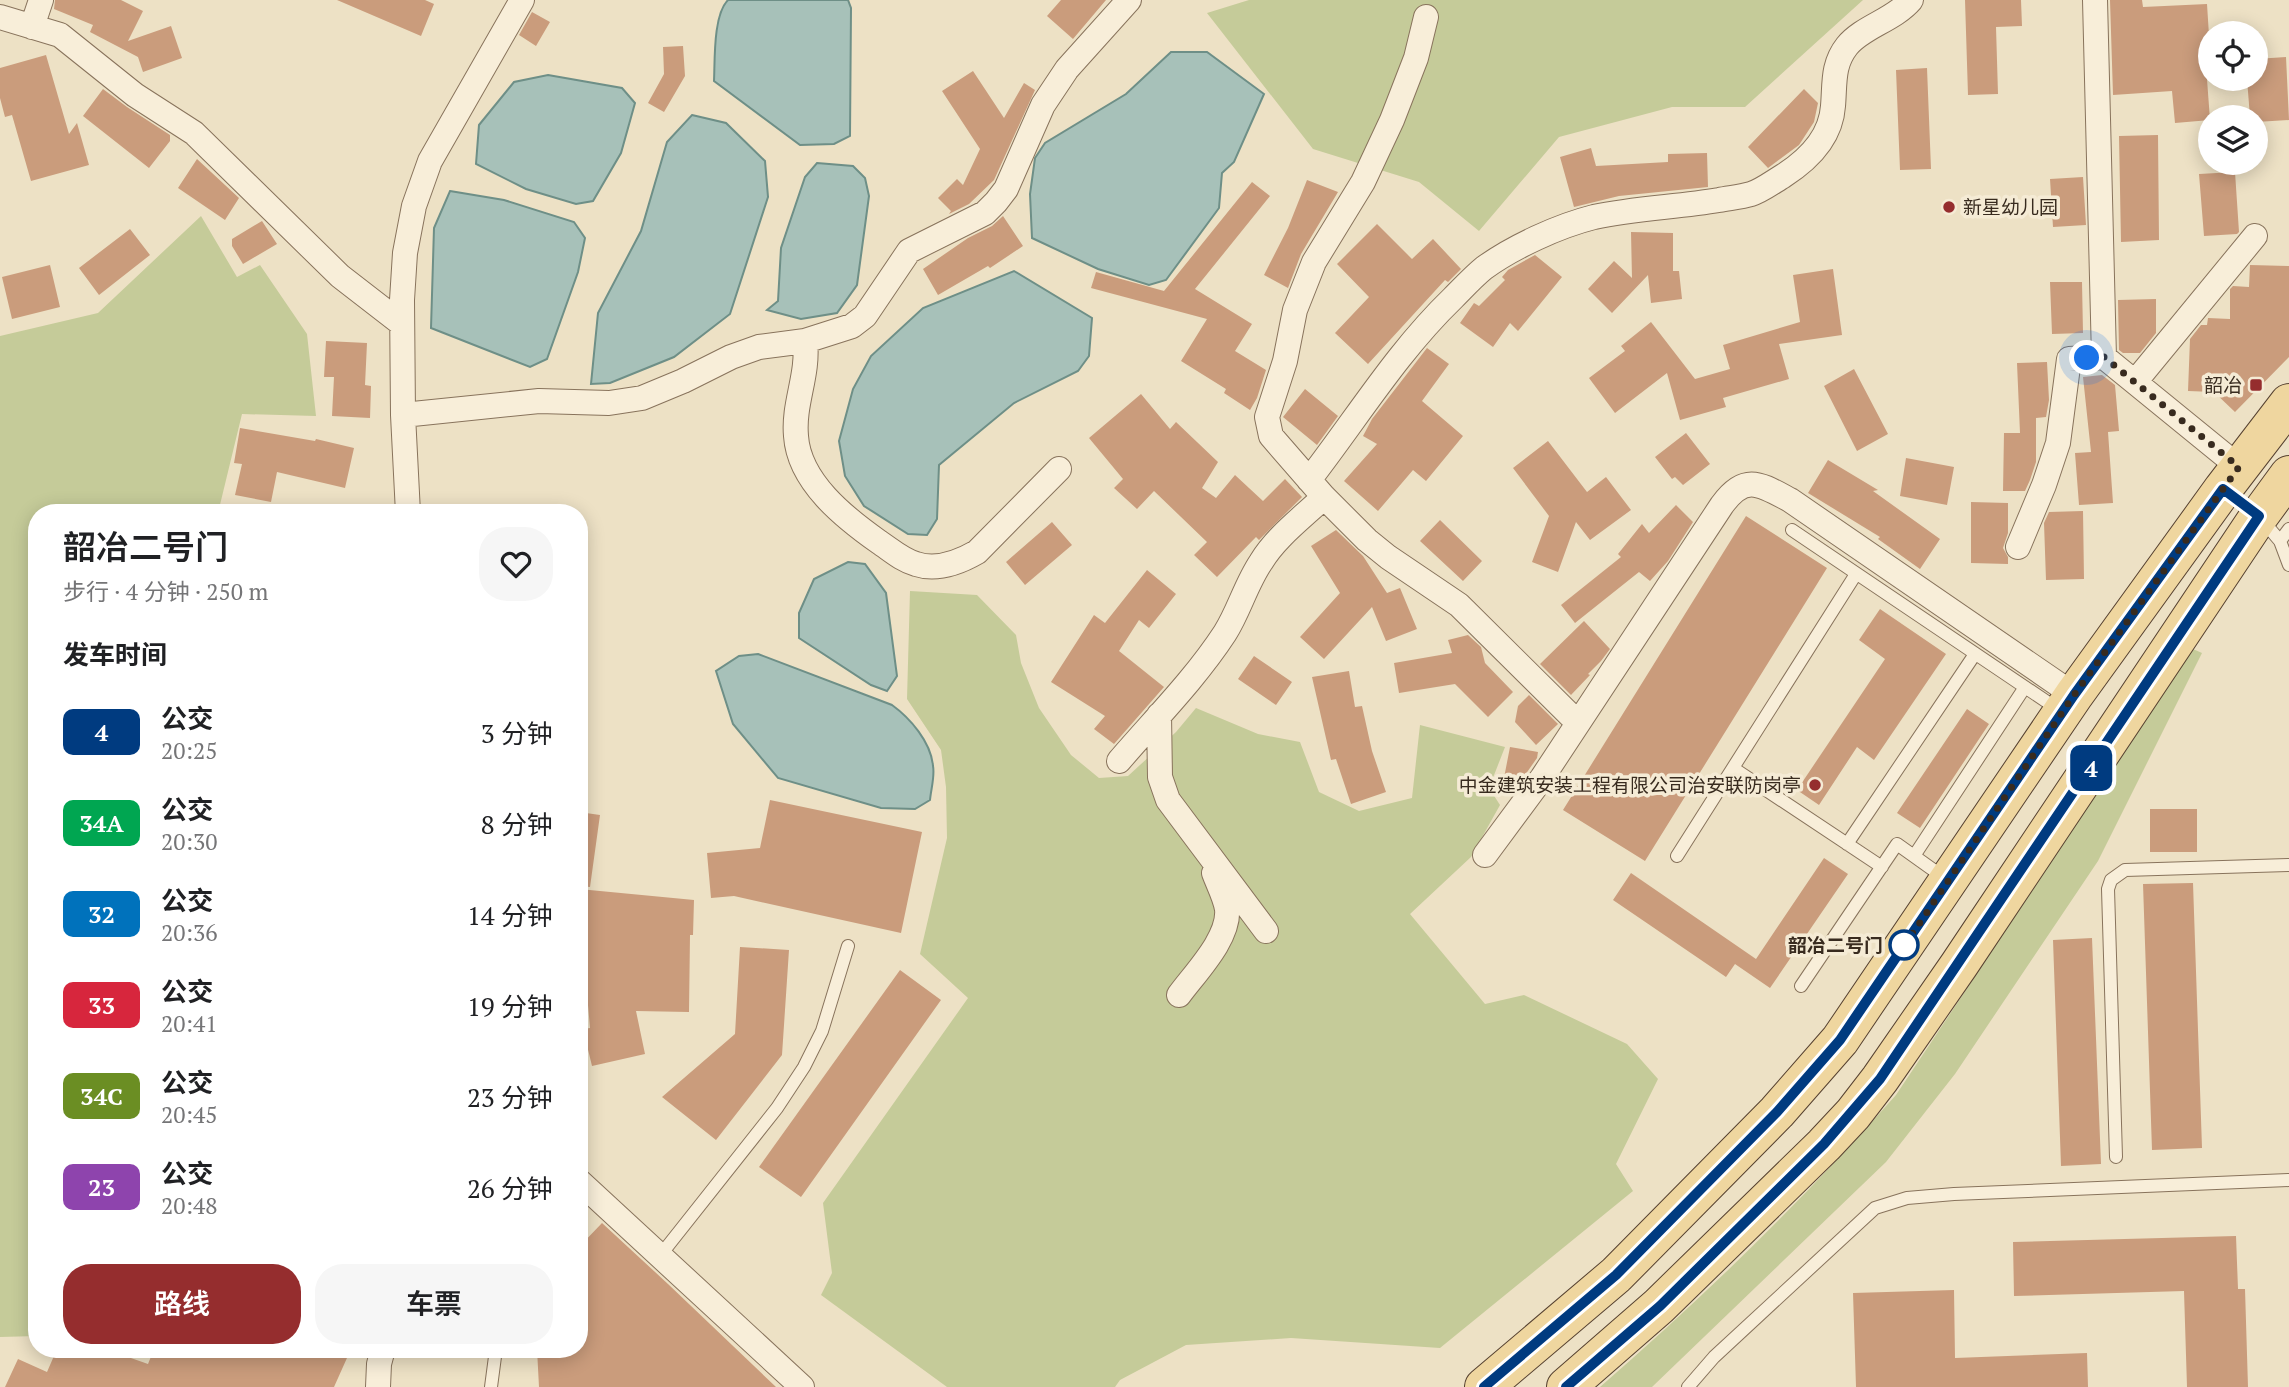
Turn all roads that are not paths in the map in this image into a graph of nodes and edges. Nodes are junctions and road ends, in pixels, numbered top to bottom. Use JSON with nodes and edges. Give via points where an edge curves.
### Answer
{"nodes":[{"id":1,"x":41,"y":0,"type":"edge"},
{"id":2,"x":522,"y":0,"type":"edge"},
{"id":3,"x":1129,"y":0,"type":"edge"},
{"id":4,"x":1912,"y":0,"type":"edge"},
{"id":5,"x":2095,"y":0,"type":"edge"},
{"id":6,"x":0,"y":17,"type":"edge"},
{"id":7,"x":1426,"y":17,"type":"dead end"},
{"id":8,"x":32,"y":27,"type":"junction"},
{"id":9,"x":2255,"y":236,"type":"dead end"},
{"id":10,"x":402,"y":324,"type":"junction"},
{"id":11,"x":805,"y":341,"type":"junction"},
{"id":12,"x":2104,"y":357,"type":"junction"},
{"id":13,"x":2135,"y":382,"type":"junction"},
{"id":14,"x":2289,"y":403,"type":"edge"},
{"id":15,"x":404,"y":415,"type":"junction"},
{"id":16,"x":1059,"y":469,"type":"dead end"},
{"id":17,"x":2289,"y":475,"type":"edge"},
{"id":18,"x":2231,"y":478,"type":"junction"},
{"id":19,"x":1317,"y":489,"type":"junction"},
{"id":20,"x":408,"y":504,"type":"edge"},
{"id":21,"x":2276,"y":529,"type":"edge"},
{"id":22,"x":1793,"y":530,"type":"dead end"},
{"id":23,"x":2018,"y":547,"type":"dead end"},
{"id":24,"x":2289,"y":565,"type":"edge"},
{"id":25,"x":1856,"y":573,"type":"junction"},
{"id":26,"x":1975,"y":654,"type":"junction"},
{"id":27,"x":2025,"y":687,"type":"junction"},
{"id":28,"x":2068,"y":704,"type":"junction"},
{"id":29,"x":1159,"y":715,"type":"junction"},
{"id":30,"x":1578,"y":723,"type":"junction"},
{"id":31,"x":1119,"y":761,"type":"dead end"},
{"id":32,"x":1733,"y":768,"type":"junction"},
{"id":33,"x":1847,"y":844,"type":"junction"},
{"id":34,"x":1205,"y":848,"type":"junction"},
{"id":35,"x":1485,"y":855,"type":"dead end"},
{"id":36,"x":1677,"y":856,"type":"dead end"},
{"id":37,"x":1914,"y":856,"type":"junction"},
{"id":38,"x":2289,"y":865,"type":"edge"},
{"id":39,"x":1882,"y":867,"type":"junction"},
{"id":40,"x":1949,"y":881,"type":"junction"},
{"id":41,"x":1266,"y":931,"type":"dead end"},
{"id":42,"x":848,"y":946,"type":"dead end"},
{"id":43,"x":1801,"y":986,"type":"dead end"},
{"id":44,"x":1179,"y":995,"type":"dead end"},
{"id":45,"x":2116,"y":1157,"type":"dead end"},
{"id":46,"x":2289,"y":1181,"type":"edge"},
{"id":47,"x":588,"y":1190,"type":"edge"},
{"id":48,"x":659,"y":1257,"type":"junction"},
{"id":49,"x":381,"y":1358,"type":"edge"},
{"id":50,"x":495,"y":1358,"type":"edge"},
{"id":51,"x":378,"y":1387,"type":"edge"},
{"id":52,"x":491,"y":1387,"type":"edge"},
{"id":53,"x":802,"y":1387,"type":"edge"},
{"id":54,"x":1484,"y":1387,"type":"edge"},
{"id":55,"x":1566,"y":1387,"type":"edge"},
{"id":56,"x":1688,"y":1387,"type":"edge"}],
"edges":[{"from":1,"to":8,"type":"street"},
{"from":2,"to":10,"type":"street","via":[[430,162],[414,206],[405,253]]},
{"from":3,"to":11,"type":"street","via":[[1067,69],[1043,105],[996,202],[985,213],[909,251],[865,316],[852,326]]},
{"from":4,"to":19,"type":"street","via":[[1848,44],[1833,82],[1830,125],[1820,142],[1784,176],[1752,194],[1591,218],[1541,236],[1483,269],[1383,376]]},
{"from":5,"to":12,"type":"street"},
{"from":6,"to":8,"type":"street"},
{"from":7,"to":19,"type":"street","via":[[1392,120],[1363,182],[1314,262],[1295,310],[1286,361],[1271,399],[1267,417],[1272,436]]},
{"from":8,"to":10,"type":"street","via":[[60,35],[135,95],[194,132],[340,276]]},
{"from":9,"to":13,"type":"street"},
{"from":10,"to":15,"type":"street"},
{"from":11,"to":15,"type":"street","via":[[759,347],[642,398],[609,403],[539,401]]},
{"from":11,"to":16,"type":"street","via":[[806,370],[796,412],[799,454],[826,497],[904,559],[930,567],[965,559]]},
{"from":12,"to":13,"type":"street"},
{"from":12,"to":23,"type":"street","via":[[2069,359],[2058,443]]},
{"from":13,"to":18,"type":"street"},
{"from":14,"to":18,"type":"main road"},
{"from":15,"to":20,"type":"street"},
{"from":17,"to":21,"type":"main road"},
{"from":18,"to":21,"type":"street"},
{"from":18,"to":28,"type":"main road"},
{"from":19,"to":29,"type":"street","via":[[1262,559],[1227,630]]},
{"from":19,"to":30,"type":"street","via":[[1388,557],[1459,605]]},
{"from":21,"to":24,"type":"lane"},
{"from":21,"to":55,"type":"main road","via":[[1853,1114],[1660,1306]]},
{"from":22,"to":25,"type":"lane"},
{"from":25,"to":26,"type":"lane"},
{"from":25,"to":32,"type":"lane"},
{"from":26,"to":27,"type":"lane"},
{"from":26,"to":33,"type":"lane"},
{"from":27,"to":28,"type":"lane"},
{"from":27,"to":37,"type":"lane"},
{"from":28,"to":30,"type":"street","via":[[1790,500],[1752,484],[1737,488],[1722,505]]},
{"from":28,"to":40,"type":"main road"},
{"from":29,"to":31,"type":"street"},
{"from":29,"to":34,"type":"street","via":[[1160,777],[1168,800]]},
{"from":30,"to":35,"type":"street"},
{"from":32,"to":33,"type":"lane"},
{"from":32,"to":36,"type":"lane"},
{"from":33,"to":39,"type":"lane"},
{"from":34,"to":41,"type":"street"},
{"from":34,"to":44,"type":"street","via":[[1227,909],[1226,927]]},
{"from":37,"to":39,"type":"lane","via":[[1897,844]]},
{"from":37,"to":40,"type":"lane"},
{"from":38,"to":45,"type":"lane","via":[[2125,870],[2111,880]]},
{"from":39,"to":43,"type":"lane"},
{"from":40,"to":54,"type":"main road","via":[[1840,1040],[1777,1112],[1616,1275]]},
{"from":42,"to":48,"type":"lane","via":[[822,1031],[804,1067]]},
{"from":46,"to":56,"type":"lane","via":[[1954,1194],[1907,1198],[1875,1208],[1714,1357]]},
{"from":47,"to":48,"type":"street"},
{"from":48,"to":53,"type":"street"},
{"from":49,"to":51,"type":"street"},
{"from":50,"to":52,"type":"lane"}]}
